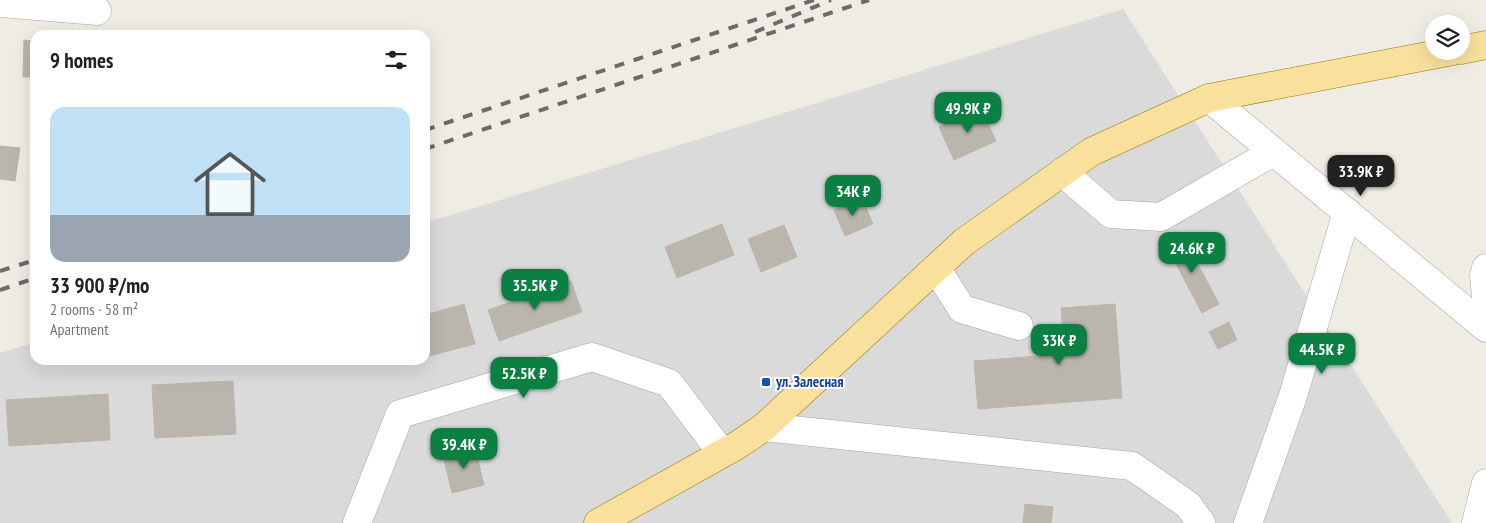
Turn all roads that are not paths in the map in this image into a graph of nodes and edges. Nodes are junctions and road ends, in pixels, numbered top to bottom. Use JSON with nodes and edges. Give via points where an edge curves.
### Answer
{"nodes":[{"id":1,"x":0,"y":3,"type":"edge"},
{"id":2,"x":97,"y":11,"type":"dead end"},
{"id":3,"x":1486,"y":45,"type":"edge"},
{"id":4,"x":1470,"y":48,"type":"edge"},
{"id":5,"x":1425,"y":56,"type":"edge"},
{"id":6,"x":1209,"y":98,"type":"junction"},
{"id":7,"x":1274,"y":152,"type":"junction"},
{"id":8,"x":1062,"y":172,"type":"junction"},
{"id":9,"x":1347,"y":212,"type":"junction"},
{"id":10,"x":936,"y":268,"type":"junction"},
{"id":11,"x":1486,"y":268,"type":"edge"},
{"id":12,"x":1486,"y":297,"type":"edge"},
{"id":13,"x":1019,"y":326,"type":"dead end"},
{"id":14,"x":1486,"y":328,"type":"edge"},
{"id":15,"x":764,"y":427,"type":"junction"},
{"id":16,"x":722,"y":454,"type":"junction"},
{"id":17,"x":1486,"y":483,"type":"edge"},
{"id":18,"x":357,"y":523,"type":"edge"},
{"id":19,"x":598,"y":523,"type":"edge"},
{"id":20,"x":1200,"y":523,"type":"edge"},
{"id":21,"x":1248,"y":523,"type":"edge"},
{"id":22,"x":1476,"y":523,"type":"edge"}],
"edges":[{"from":1,"to":2,"type":"street"},
{"from":3,"to":4,"type":"main road"},
{"from":5,"to":6,"type":"main road"},
{"from":6,"to":7,"type":"street"},
{"from":6,"to":8,"type":"main road","via":[[1091,152]]},
{"from":7,"to":8,"type":"street","via":[[1161,217],[1111,214]]},
{"from":7,"to":9,"type":"street"},
{"from":8,"to":10,"type":"main road","via":[[964,242]]},
{"from":9,"to":14,"type":"street"},
{"from":9,"to":21,"type":"street","via":[[1294,396]]},
{"from":10,"to":13,"type":"street","via":[[962,309]]},
{"from":10,"to":15,"type":"main road"},
{"from":11,"to":12,"type":"street"},
{"from":15,"to":16,"type":"main road"},
{"from":15,"to":20,"type":"street","via":[[1132,466],[1188,505]]},
{"from":16,"to":18,"type":"street","via":[[669,383],[592,357],[400,414]]},
{"from":16,"to":19,"type":"main road"},
{"from":17,"to":22,"type":"street"}]}
